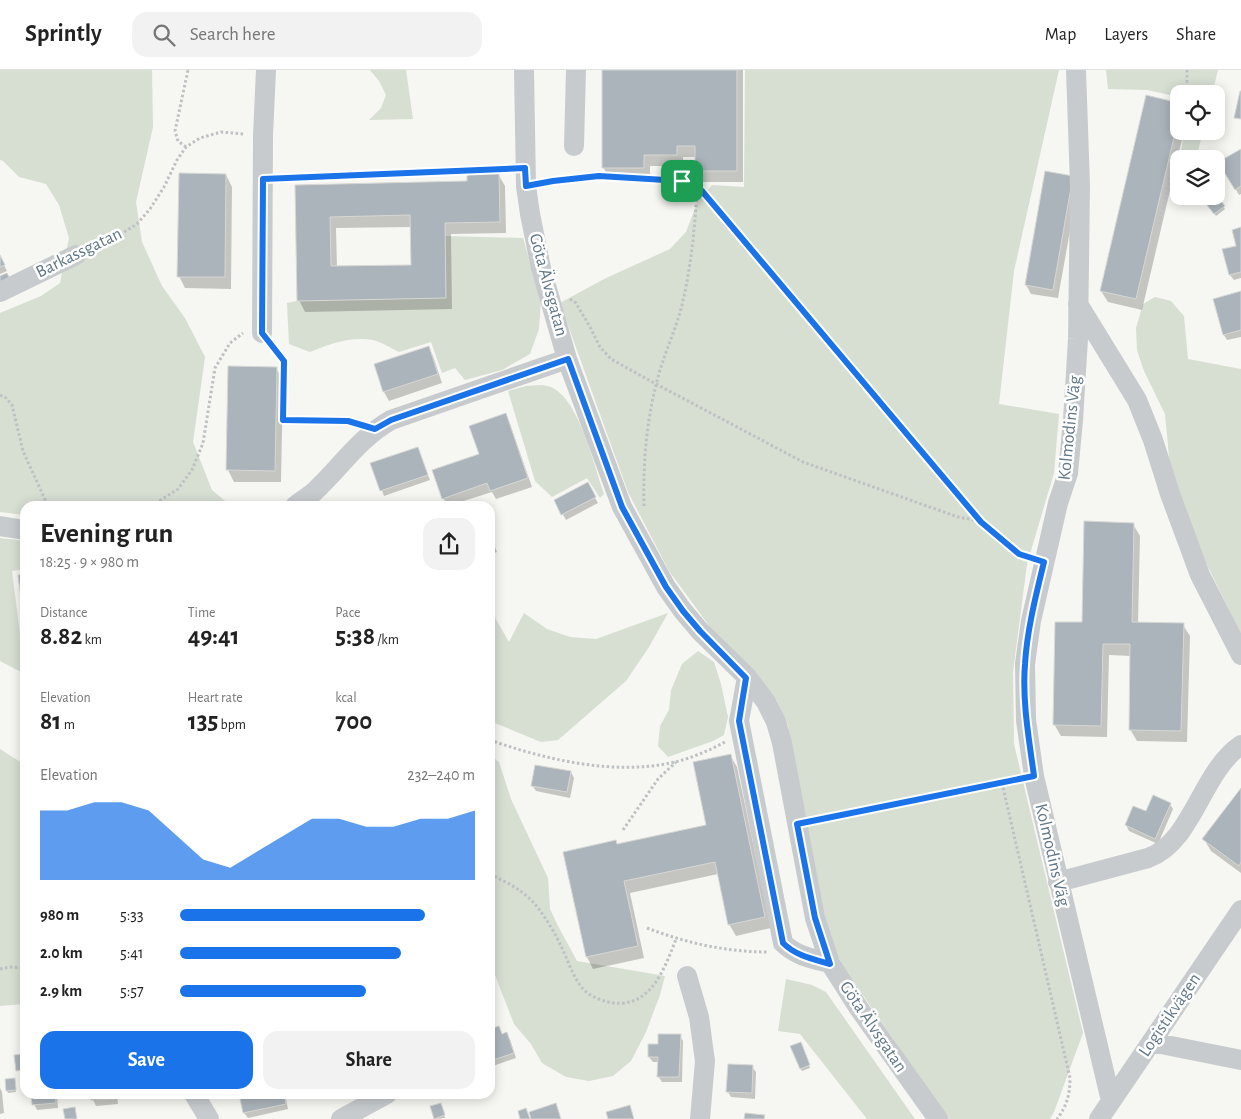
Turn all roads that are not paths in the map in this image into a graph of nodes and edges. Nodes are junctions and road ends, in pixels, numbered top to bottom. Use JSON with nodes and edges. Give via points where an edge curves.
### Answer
{"nodes":[{"id":1,"x":266,"y":70,"type":"edge"},
{"id":2,"x":524,"y":70,"type":"edge"},
{"id":3,"x":576,"y":70,"type":"edge"},
{"id":4,"x":1076,"y":70,"type":"edge"},
{"id":5,"x":574,"y":146,"type":"dead end"},
{"id":6,"x":76,"y":255,"type":"road end"},
{"id":7,"x":0,"y":292,"type":"edge"},
{"id":8,"x":1078,"y":304,"type":"junction"},
{"id":9,"x":262,"y":333,"type":"road end"},
{"id":10,"x":568,"y":359,"type":"junction"},
{"id":11,"x":301,"y":501,"type":"edge"},
{"id":12,"x":0,"y":526,"type":"edge"},
{"id":13,"x":20,"y":529,"type":"edge"},
{"id":14,"x":1241,"y":655,"type":"edge"},
{"id":15,"x":746,"y":678,"type":"junction"},
{"id":16,"x":1241,"y":745,"type":"edge"},
{"id":17,"x":1058,"y":882,"type":"junction"},
{"id":18,"x":1241,"y":910,"type":"edge"},
{"id":19,"x":830,"y":964,"type":"junction"},
{"id":20,"x":687,"y":976,"type":"dead end"},
{"id":21,"x":1151,"y":1042,"type":"junction"},
{"id":22,"x":1241,"y":1060,"type":"edge"},
{"id":23,"x":197,"y":1099,"type":"edge"},
{"id":24,"x":378,"y":1099,"type":"edge"},
{"id":25,"x":1111,"y":1101,"type":"junction"},
{"id":26,"x":209,"y":1119,"type":"edge"},
{"id":27,"x":341,"y":1119,"type":"edge"},
{"id":28,"x":700,"y":1119,"type":"edge"},
{"id":29,"x":938,"y":1119,"type":"edge"},
{"id":30,"x":1099,"y":1119,"type":"edge"}],
"edges":[{"from":1,"to":9,"type":"street"},
{"from":2,"to":10,"type":"street","name":"Göta Älvsgatan","via":[[526,177],[534,238]]},
{"from":3,"to":5,"type":"street"},
{"from":4,"to":8,"type":"street","name":"Kolmodins Väg","via":[[1080,185]]},
{"from":6,"to":7,"type":"street","name":"Barkassgatan"},
{"from":8,"to":14,"type":"street","via":[[1137,400],[1200,575]]},
{"from":8,"to":17,"type":"street","name":"Kolmodins Väg","via":[[1068,473],[1030,621],[1025,664],[1026,720],[1034,776]]},
{"from":10,"to":11,"type":"street","via":[[391,420],[375,429]]},
{"from":10,"to":15,"type":"street","name":"Göta Älvsgatan","via":[[622,507],[666,587],[700,631]]},
{"from":12,"to":13,"type":"street"},
{"from":15,"to":19,"type":"street","name":"Göta Älvsgatan","via":[[766,702],[776,722],[815,918]]},
{"from":15,"to":19,"type":"street","via":[[739,721],[783,943],[791,951]]},
{"from":16,"to":17,"type":"street","via":[[1221,763],[1185,824],[1166,849],[1148,858]]},
{"from":17,"to":25,"type":"street","name":"Kolmodins Väg"},
{"from":18,"to":21,"type":"street","name":"Logistikvägen"},
{"from":19,"to":29,"type":"street","name":"Göta Älvsgatan"},
{"from":20,"to":28,"type":"street","via":[[699,1017],[705,1061]]},
{"from":21,"to":22,"type":"street"},
{"from":21,"to":25,"type":"street","name":"Logistikvägen"},
{"from":23,"to":26,"type":"street"},
{"from":24,"to":27,"type":"street"},
{"from":25,"to":30,"type":"street","name":"Logistikvägen"}]}
